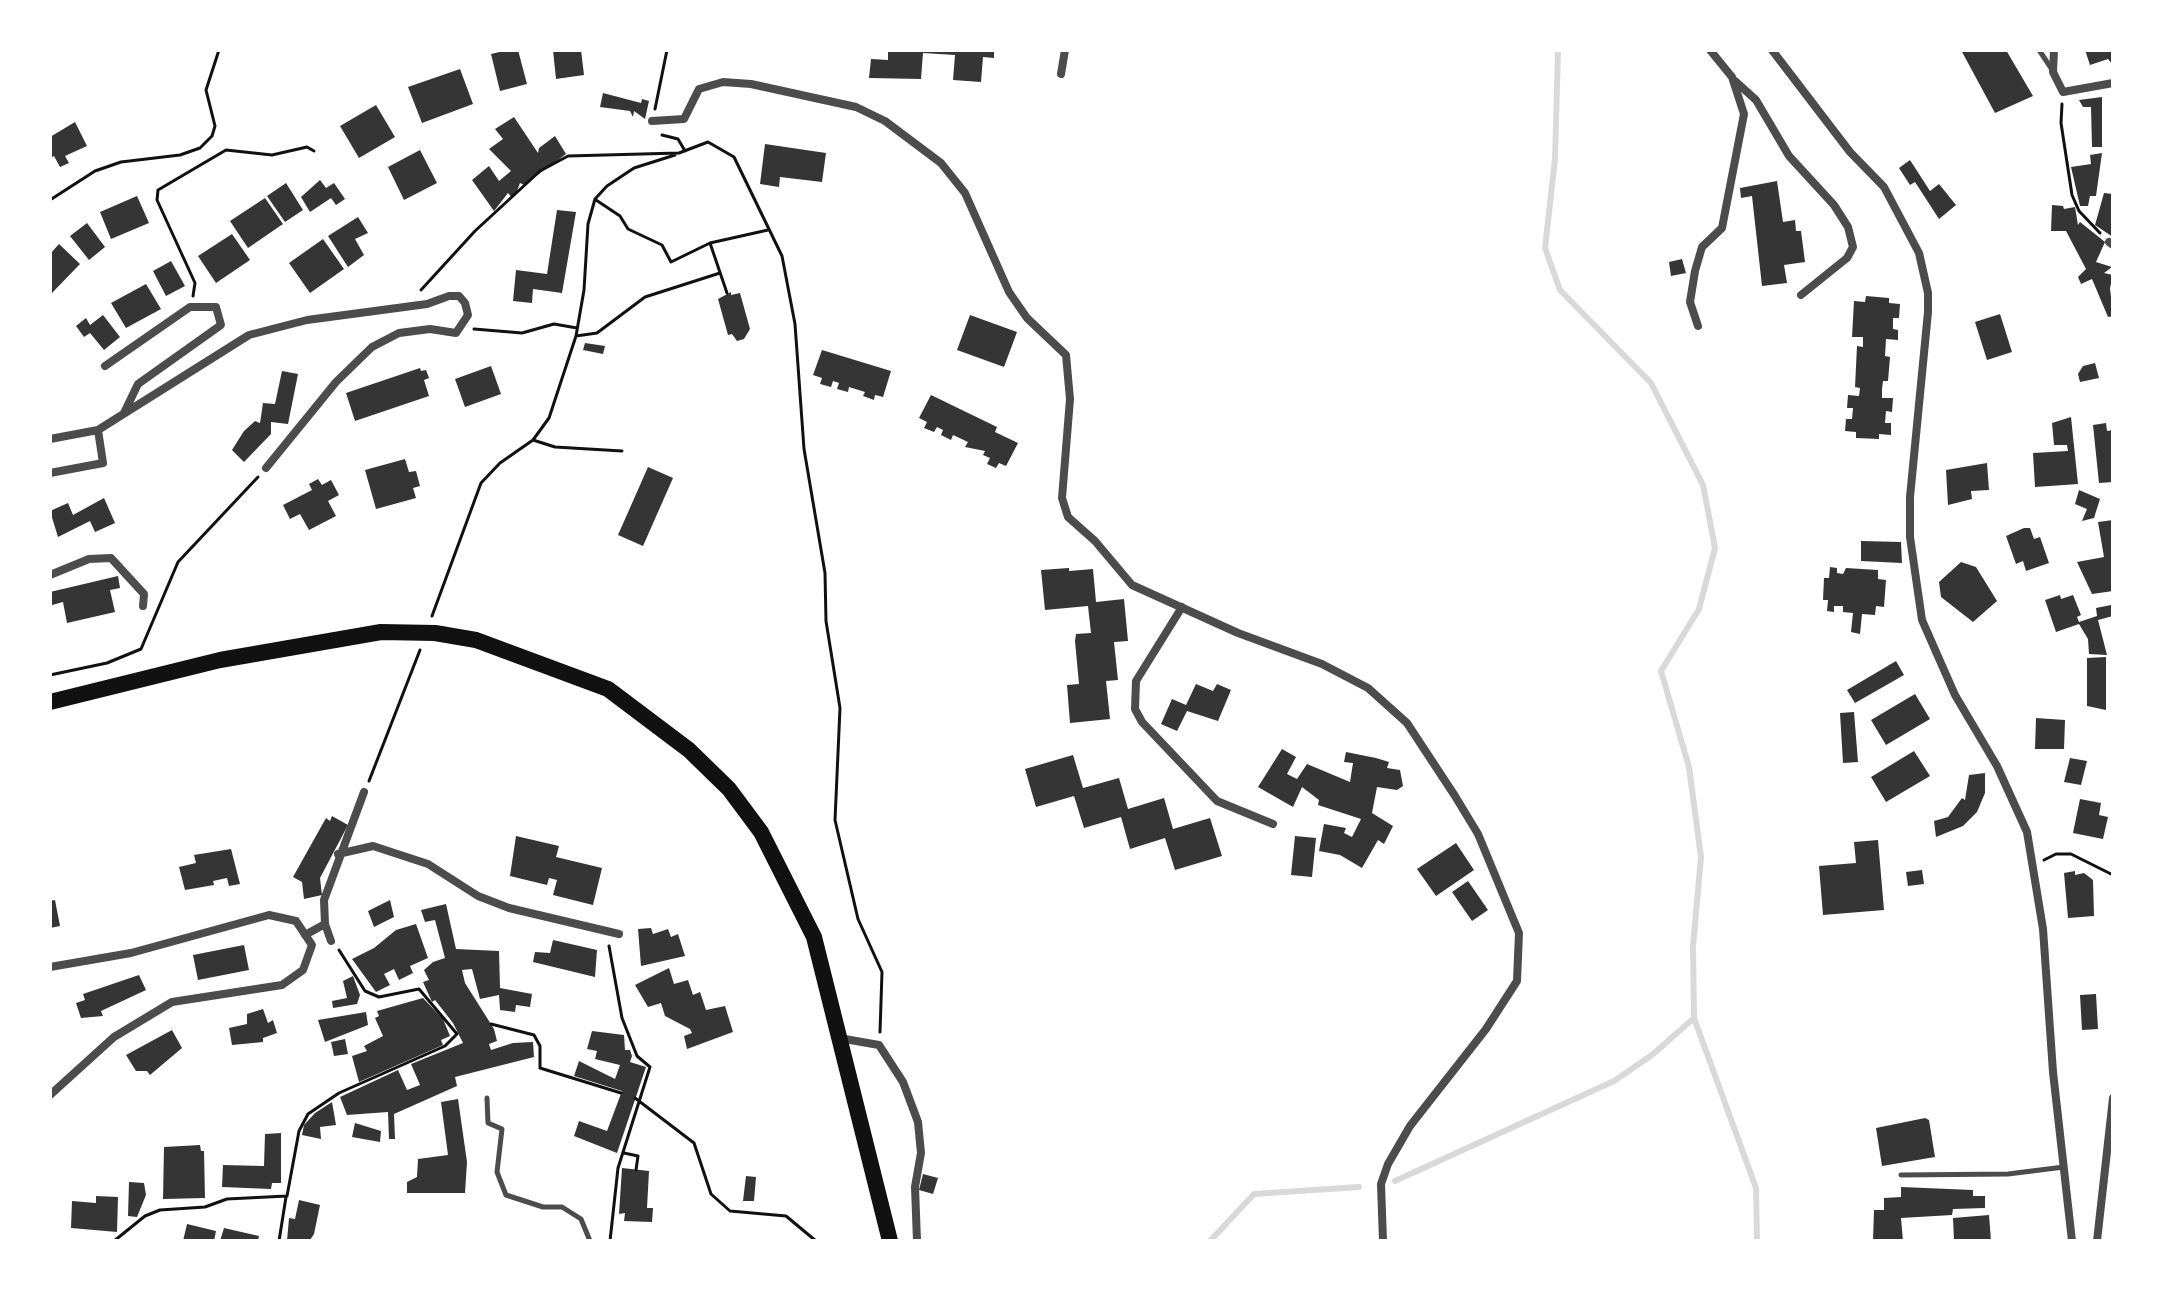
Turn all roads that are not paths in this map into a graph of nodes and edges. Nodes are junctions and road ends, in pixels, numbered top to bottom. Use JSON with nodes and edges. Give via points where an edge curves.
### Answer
{"nodes":[{"id":1,"x":1065,"y":50,"type":"edge"},
{"id":2,"x":1710,"y":50,"type":"edge"},
{"id":3,"x":1772,"y":50,"type":"edge"},
{"id":4,"x":2039,"y":50,"type":"edge"},
{"id":5,"x":2054,"y":50,"type":"edge"},
{"id":6,"x":2053,"y":72,"type":"junction"},
{"id":7,"x":1061,"y":74,"type":"dead end"},
{"id":8,"x":1732,"y":77,"type":"junction"},
{"id":9,"x":2113,"y":83,"type":"edge"},
{"id":10,"x":652,"y":124,"type":"road end"},
{"id":11,"x":1801,"y":295,"type":"dead end"},
{"id":12,"x":1698,"y":326,"type":"dead end"},
{"id":13,"x":105,"y":366,"type":"dead end"},
{"id":14,"x":123,"y":414,"type":"junction"},
{"id":15,"x":98,"y":430,"type":"junction"},
{"id":16,"x":50,"y":439,"type":"edge"},
{"id":17,"x":266,"y":468,"type":"road end"},
{"id":18,"x":50,"y":473,"type":"edge"},
{"id":19,"x":50,"y":575,"type":"edge"},
{"id":20,"x":143,"y":606,"type":"dead end"},
{"id":21,"x":1182,"y":607,"type":"junction"},
{"id":22,"x":50,"y":702,"type":"edge"},
{"id":23,"x":364,"y":792,"type":"road end"},
{"id":24,"x":1273,"y":824,"type":"dead end"},
{"id":25,"x":338,"y":854,"type":"junction"},
{"id":26,"x":325,"y":924,"type":"junction"},
{"id":27,"x":619,"y":934,"type":"dead end"},
{"id":28,"x":305,"y":935,"type":"junction"},
{"id":29,"x":331,"y":941,"type":"road end"},
{"id":30,"x":50,"y":967,"type":"edge"},
{"id":31,"x":839,"y":1038,"type":"junction"},
{"id":32,"x":50,"y":1095,"type":"edge"},
{"id":33,"x":487,"y":1098,"type":"dead end"},
{"id":34,"x":2113,"y":1098,"type":"edge"},
{"id":35,"x":2064,"y":1167,"type":"junction"},
{"id":36,"x":1901,"y":1175,"type":"dead end"},
{"id":37,"x":590,"y":1241,"type":"edge"},
{"id":38,"x":890,"y":1241,"type":"edge"},
{"id":39,"x":917,"y":1241,"type":"edge"},
{"id":40,"x":1383,"y":1241,"type":"edge"},
{"id":41,"x":2072,"y":1241,"type":"edge"},
{"id":42,"x":2097,"y":1241,"type":"edge"}],
"edges":[{"from":1,"to":7,"type":"street"},
{"from":2,"to":8,"type":"street"},
{"from":3,"to":35,"type":"street","via":[[1850,152],[1884,187],[1919,253],[1928,312],[1910,537],[1922,620],[2027,832],[2043,929]]},
{"from":4,"to":6,"type":"lane"},
{"from":5,"to":6,"type":"street"},
{"from":6,"to":9,"type":"street","via":[[2063,92]]},
{"from":8,"to":11,"type":"street","via":[[1756,100],[1789,156],[1848,227],[1853,247],[1847,258]]},
{"from":8,"to":12,"type":"street","via":[[1744,114],[1722,228],[1702,247],[1695,271],[1690,302]]},
{"from":10,"to":21,"type":"street","via":[[684,119],[699,89],[723,82],[751,84],[856,107],[885,121],[941,163],[965,193],[1009,292],[1027,318],[1066,355],[1070,399],[1062,498],[1068,517],[1132,585]]},
{"from":13,"to":14,"type":"street","via":[[190,307],[216,307],[221,325],[138,384]]},
{"from":14,"to":15,"type":"street"},
{"from":14,"to":17,"type":"street","via":[[249,335],[307,320],[459,296],[468,315],[456,333],[399,333],[372,347],[336,382]]},
{"from":15,"to":16,"type":"street"},
{"from":15,"to":18,"type":"street","via":[[103,463]]},
{"from":19,"to":20,"type":"street","via":[[89,559],[111,558],[144,594]]},
{"from":21,"to":24,"type":"street","via":[[1136,681],[1135,709],[1217,801]]},
{"from":21,"to":40,"type":"street","via":[[1349,677],[1407,723],[1478,834],[1519,933],[1517,981],[1388,1164],[1381,1184]]},
{"from":22,"to":31,"type":"highway","via":[[220,660],[381,632],[476,640],[608,689],[689,750],[729,789],[761,832],[814,937]]},
{"from":23,"to":25,"type":"street"},
{"from":25,"to":26,"type":"street","via":[[324,900]]},
{"from":25,"to":27,"type":"street","via":[[373,846],[428,864],[478,896],[509,908]]},
{"from":26,"to":28,"type":"street"},
{"from":26,"to":29,"type":"street"},
{"from":28,"to":30,"type":"street","via":[[296,921],[269,915],[131,953]]},
{"from":28,"to":32,"type":"street","via":[[312,945],[303,970],[282,985],[172,1002],[114,1037]]},
{"from":31,"to":38,"type":"highway"},
{"from":31,"to":39,"type":"street","via":[[879,1045],[903,1082],[918,1122],[921,1153],[915,1187]]},
{"from":33,"to":37,"type":"lane","via":[[488,1123],[502,1129],[497,1172],[506,1195],[562,1207],[581,1219]]},
{"from":34,"to":42,"type":"street"},
{"from":35,"to":36,"type":"lane","via":[[2008,1174]]},
{"from":35,"to":41,"type":"street"}]}
